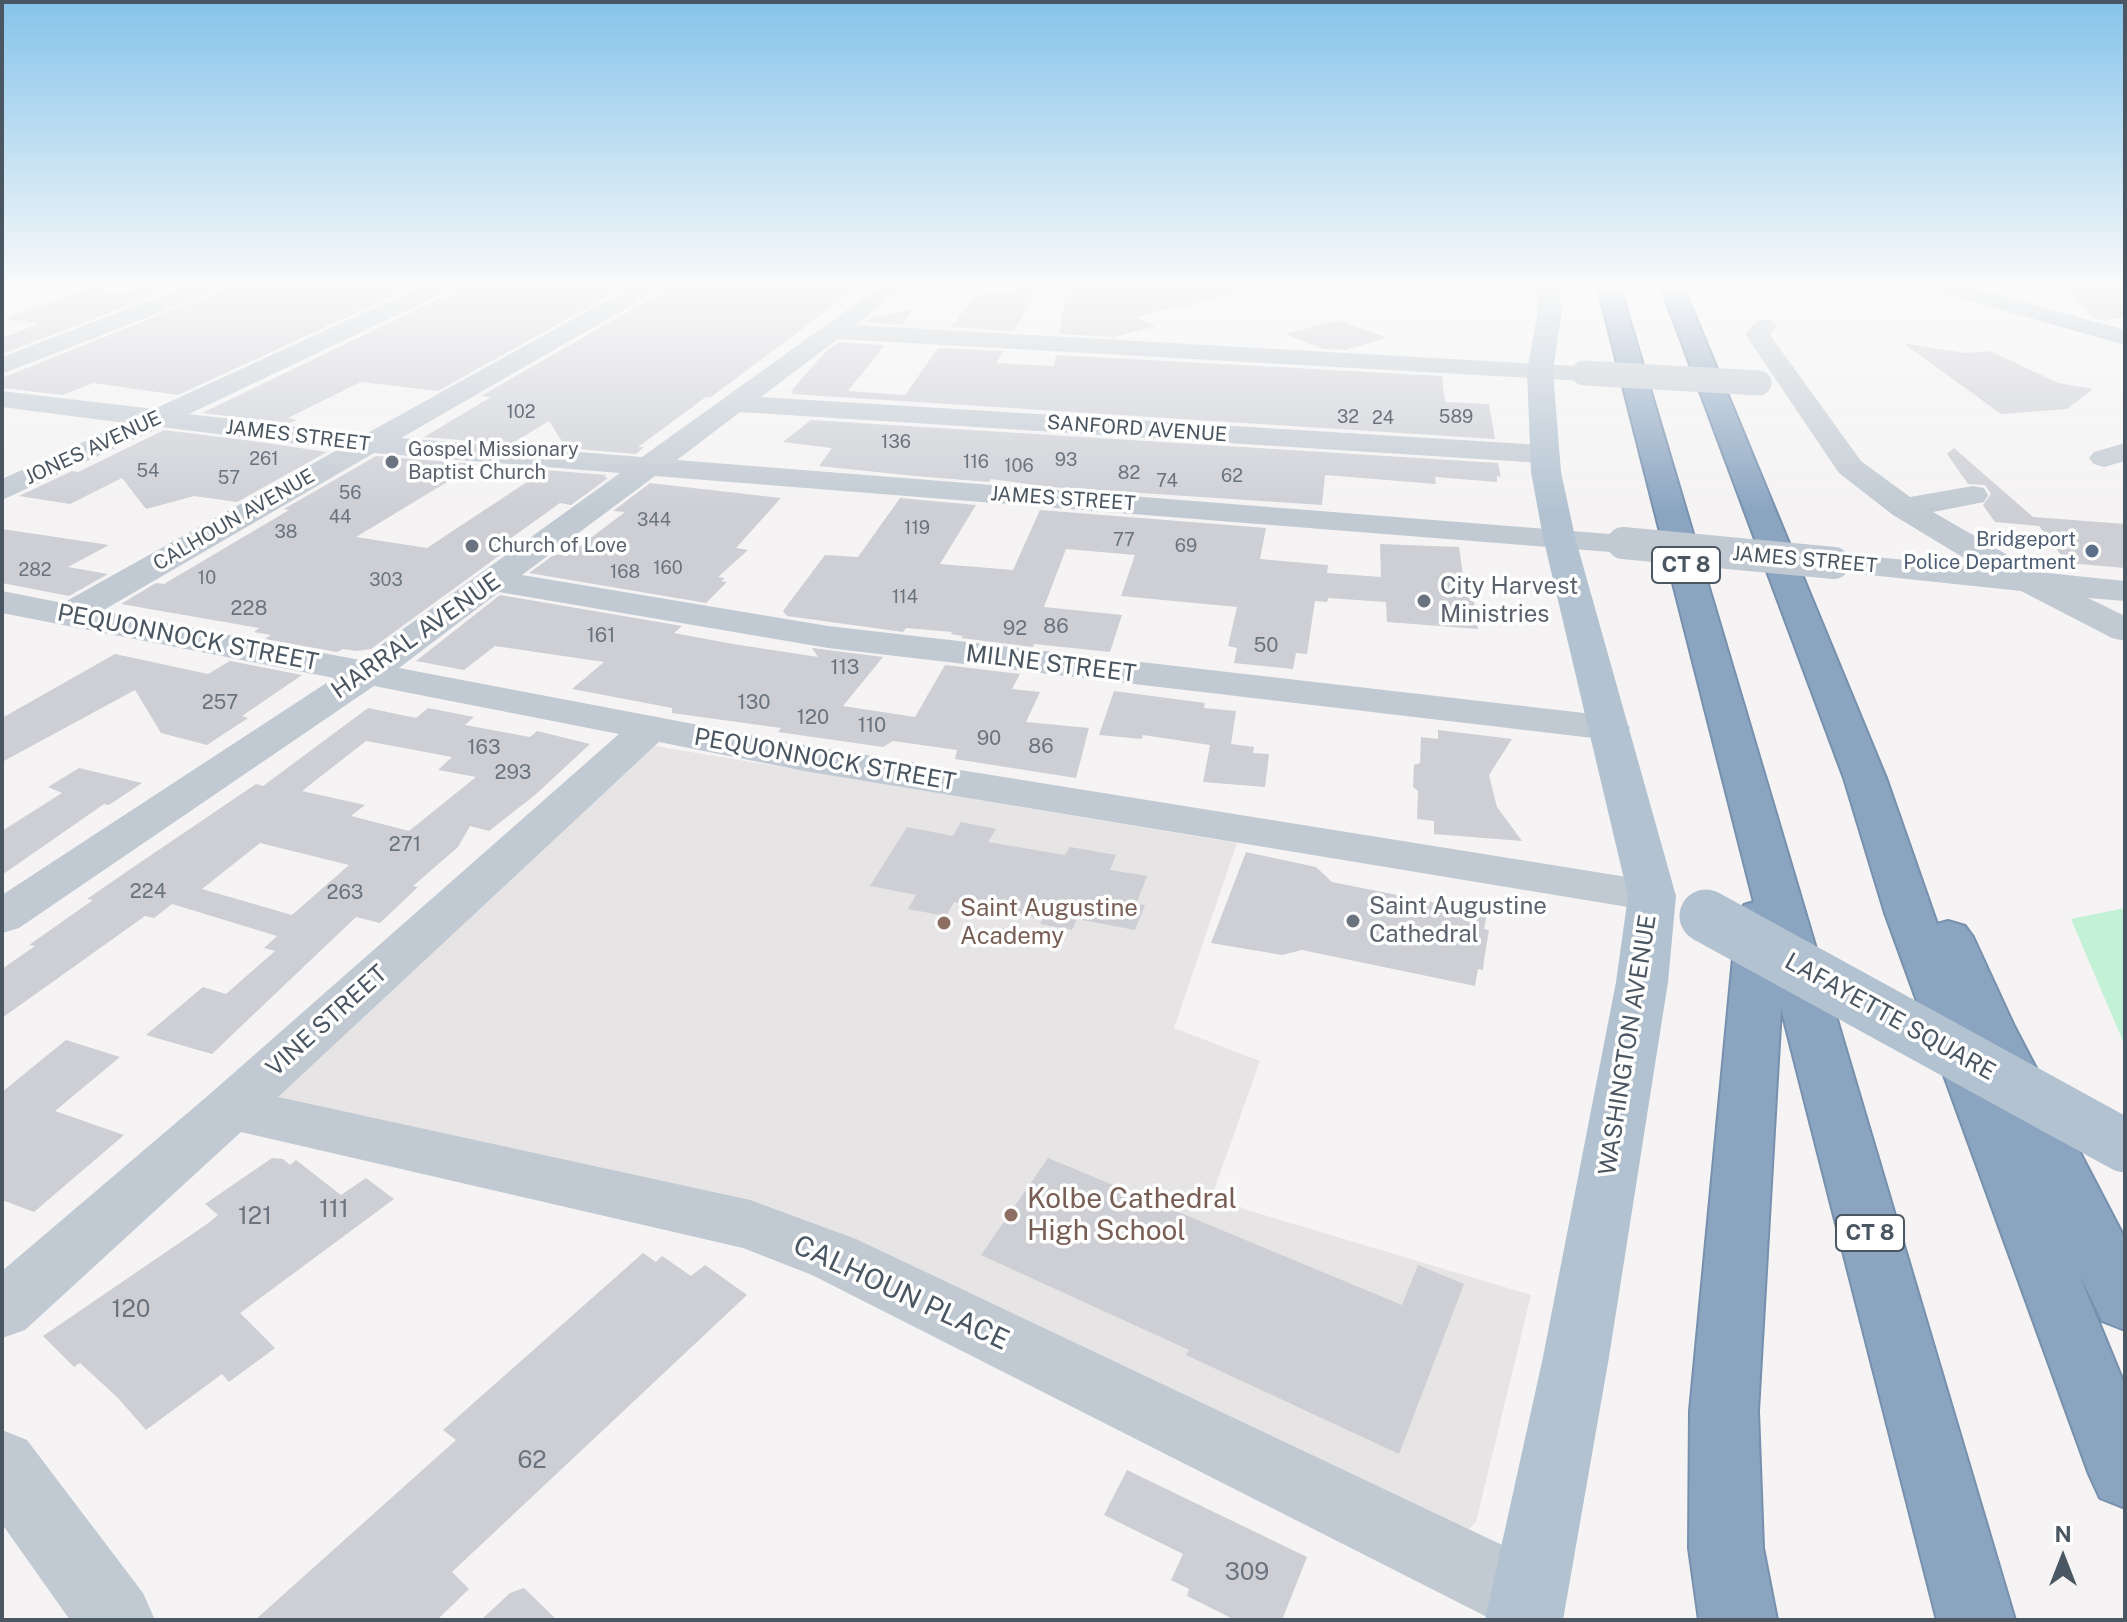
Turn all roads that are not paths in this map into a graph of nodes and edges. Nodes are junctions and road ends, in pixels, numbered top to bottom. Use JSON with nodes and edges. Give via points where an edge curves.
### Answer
{"nodes":[{"id":1,"x":283,"y":360,"type":"edge"},
{"id":2,"x":517,"y":360,"type":"edge"},
{"id":3,"x":792,"y":360,"type":"edge"},
{"id":4,"x":1340,"y":360,"type":"edge"},
{"id":5,"x":1542,"y":360,"type":"edge"},
{"id":6,"x":1629,"y":360,"type":"edge"},
{"id":7,"x":1701,"y":360,"type":"edge"},
{"id":8,"x":1766,"y":360,"type":"edge"},
{"id":9,"x":1540,"y":371,"type":"junction"},
{"id":10,"x":1775,"y":384,"type":"junction"},
{"id":11,"x":2,"y":399,"type":"edge"},
{"id":12,"x":731,"y":403,"type":"junction"},
{"id":13,"x":156,"y":419,"type":"junction"},
{"id":14,"x":366,"y":444,"type":"junction"},
{"id":15,"x":1543,"y":454,"type":"junction"},
{"id":16,"x":646,"y":467,"type":"junction"},
{"id":17,"x":2,"y":491,"type":"edge"},
{"id":18,"x":1973,"y":495,"type":"dead end"},
{"id":19,"x":1904,"y":508,"type":"junction"},
{"id":20,"x":1559,"y":537,"type":"junction"},
{"id":21,"x":495,"y":581,"type":"junction"},
{"id":22,"x":2027,"y":581,"type":"junction"},
{"id":23,"x":2125,"y":591,"type":"edge"},
{"id":24,"x":2,"y":602,"type":"edge"},
{"id":25,"x":63,"y":614,"type":"junction"},
{"id":26,"x":2,"y":630,"type":"edge"},
{"id":27,"x":2125,"y":630,"type":"edge"},
{"id":28,"x":367,"y":673,"type":"junction"},
{"id":29,"x":1610,"y":728,"type":"junction"},
{"id":30,"x":649,"y":729,"type":"junction"},
{"id":31,"x":1865,"y":778,"type":"junction"},
{"id":32,"x":1764,"y":846,"type":"junction"},
{"id":33,"x":1652,"y":896,"type":"junction"},
{"id":34,"x":2,"y":917,"type":"edge"},
{"id":35,"x":231,"y":1108,"type":"junction"},
{"id":36,"x":2125,"y":1146,"type":"edge"},
{"id":37,"x":2125,"y":1302,"type":"edge"},
{"id":38,"x":2,"y":1310,"type":"edge"},
{"id":39,"x":2,"y":1464,"type":"edge"},
{"id":40,"x":2125,"y":1474,"type":"edge"},
{"id":41,"x":1526,"y":1608,"type":"edge"},
{"id":42,"x":116,"y":1620,"type":"edge"},
{"id":43,"x":1738,"y":1620,"type":"edge"},
{"id":44,"x":1976,"y":1620,"type":"edge"}],
"edges":[{"from":1,"to":13,"type":"street","name":"JONES AVENUE"},
{"from":2,"to":14,"type":"street","name":"CALHOUN AVENUE"},
{"from":3,"to":12,"type":"street","name":"HARRAL AVENUE"},
{"from":4,"to":9,"type":"street"},
{"from":5,"to":9,"type":"main road","name":"WASHINGTON AVENUE"},
{"from":6,"to":32,"type":"highway","number":"CT 8"},
{"from":7,"to":31,"type":"highway"},
{"from":8,"to":10,"type":"street"},
{"from":9,"to":10,"type":"street","bridge":true},
{"from":9,"to":15,"type":"main road","name":"WASHINGTON AVENUE"},
{"from":10,"to":19,"type":"street","via":[[1850,467]]},
{"from":11,"to":13,"type":"street","name":"JAMES STREET"},
{"from":12,"to":15,"type":"street","name":"SANFORD AVENUE"},
{"from":12,"to":16,"type":"street","name":"HARRAL AVENUE"},
{"from":13,"to":14,"type":"street","name":"JAMES STREET"},
{"from":13,"to":17,"type":"street","name":"JONES AVENUE"},
{"from":14,"to":16,"type":"street","name":"JAMES STREET"},
{"from":14,"to":25,"type":"street","name":"CALHOUN AVENUE"},
{"from":15,"to":20,"type":"main road","name":"WASHINGTON AVENUE"},
{"from":16,"to":20,"type":"street","name":"JAMES STREET"},
{"from":16,"to":21,"type":"street","name":"HARRAL AVENUE"},
{"from":18,"to":19,"type":"street"},
{"from":19,"to":22,"type":"street"},
{"from":20,"to":22,"type":"street","name":"JAMES STREET","bridge":true},
{"from":20,"to":29,"type":"main road","name":"WASHINGTON AVENUE"},
{"from":21,"to":28,"type":"street","name":"HARRAL AVENUE"},
{"from":21,"to":29,"type":"street","name":"MILNE STREET","via":[[828,637]]},
{"from":22,"to":23,"type":"street","name":"JAMES STREET"},
{"from":22,"to":27,"type":"street"},
{"from":24,"to":25,"type":"street","name":"PEQUONNOCK STREET"},
{"from":25,"to":26,"type":"street","name":"CALHOUN AVENUE"},
{"from":25,"to":28,"type":"street","name":"PEQUONNOCK STREET"},
{"from":28,"to":30,"type":"street","name":"PEQUONNOCK STREET"},
{"from":28,"to":34,"type":"street","name":"HARRAL AVENUE"},
{"from":29,"to":33,"type":"main road","name":"WASHINGTON AVENUE"},
{"from":30,"to":33,"type":"street","name":"PEQUONNOCK STREET"},
{"from":30,"to":35,"type":"street","name":"VINE STREET"},
{"from":31,"to":37,"type":"highway","via":[[1907,851]]},
{"from":31,"to":40,"type":"highway","via":[[1909,913]]},
{"from":32,"to":43,"type":"highway","via":[[1724,1411],[1726,1548]]},
{"from":32,"to":44,"type":"highway","number":"CT 8"},
{"from":33,"to":36,"type":"main road","name":"LAFAYETTE SQUARE","bridge":true,"via":[[1706,916]]},
{"from":33,"to":41,"type":"main road","name":"WASHINGTON AVENUE","via":[[1642,982],[1576,1357]]},
{"from":35,"to":38,"type":"street","name":"VINE STREET"},
{"from":35,"to":41,"type":"street","name":"CALHOUN PLACE","via":[[750,1225],[834,1257]]},
{"from":39,"to":42,"type":"street"}]}
